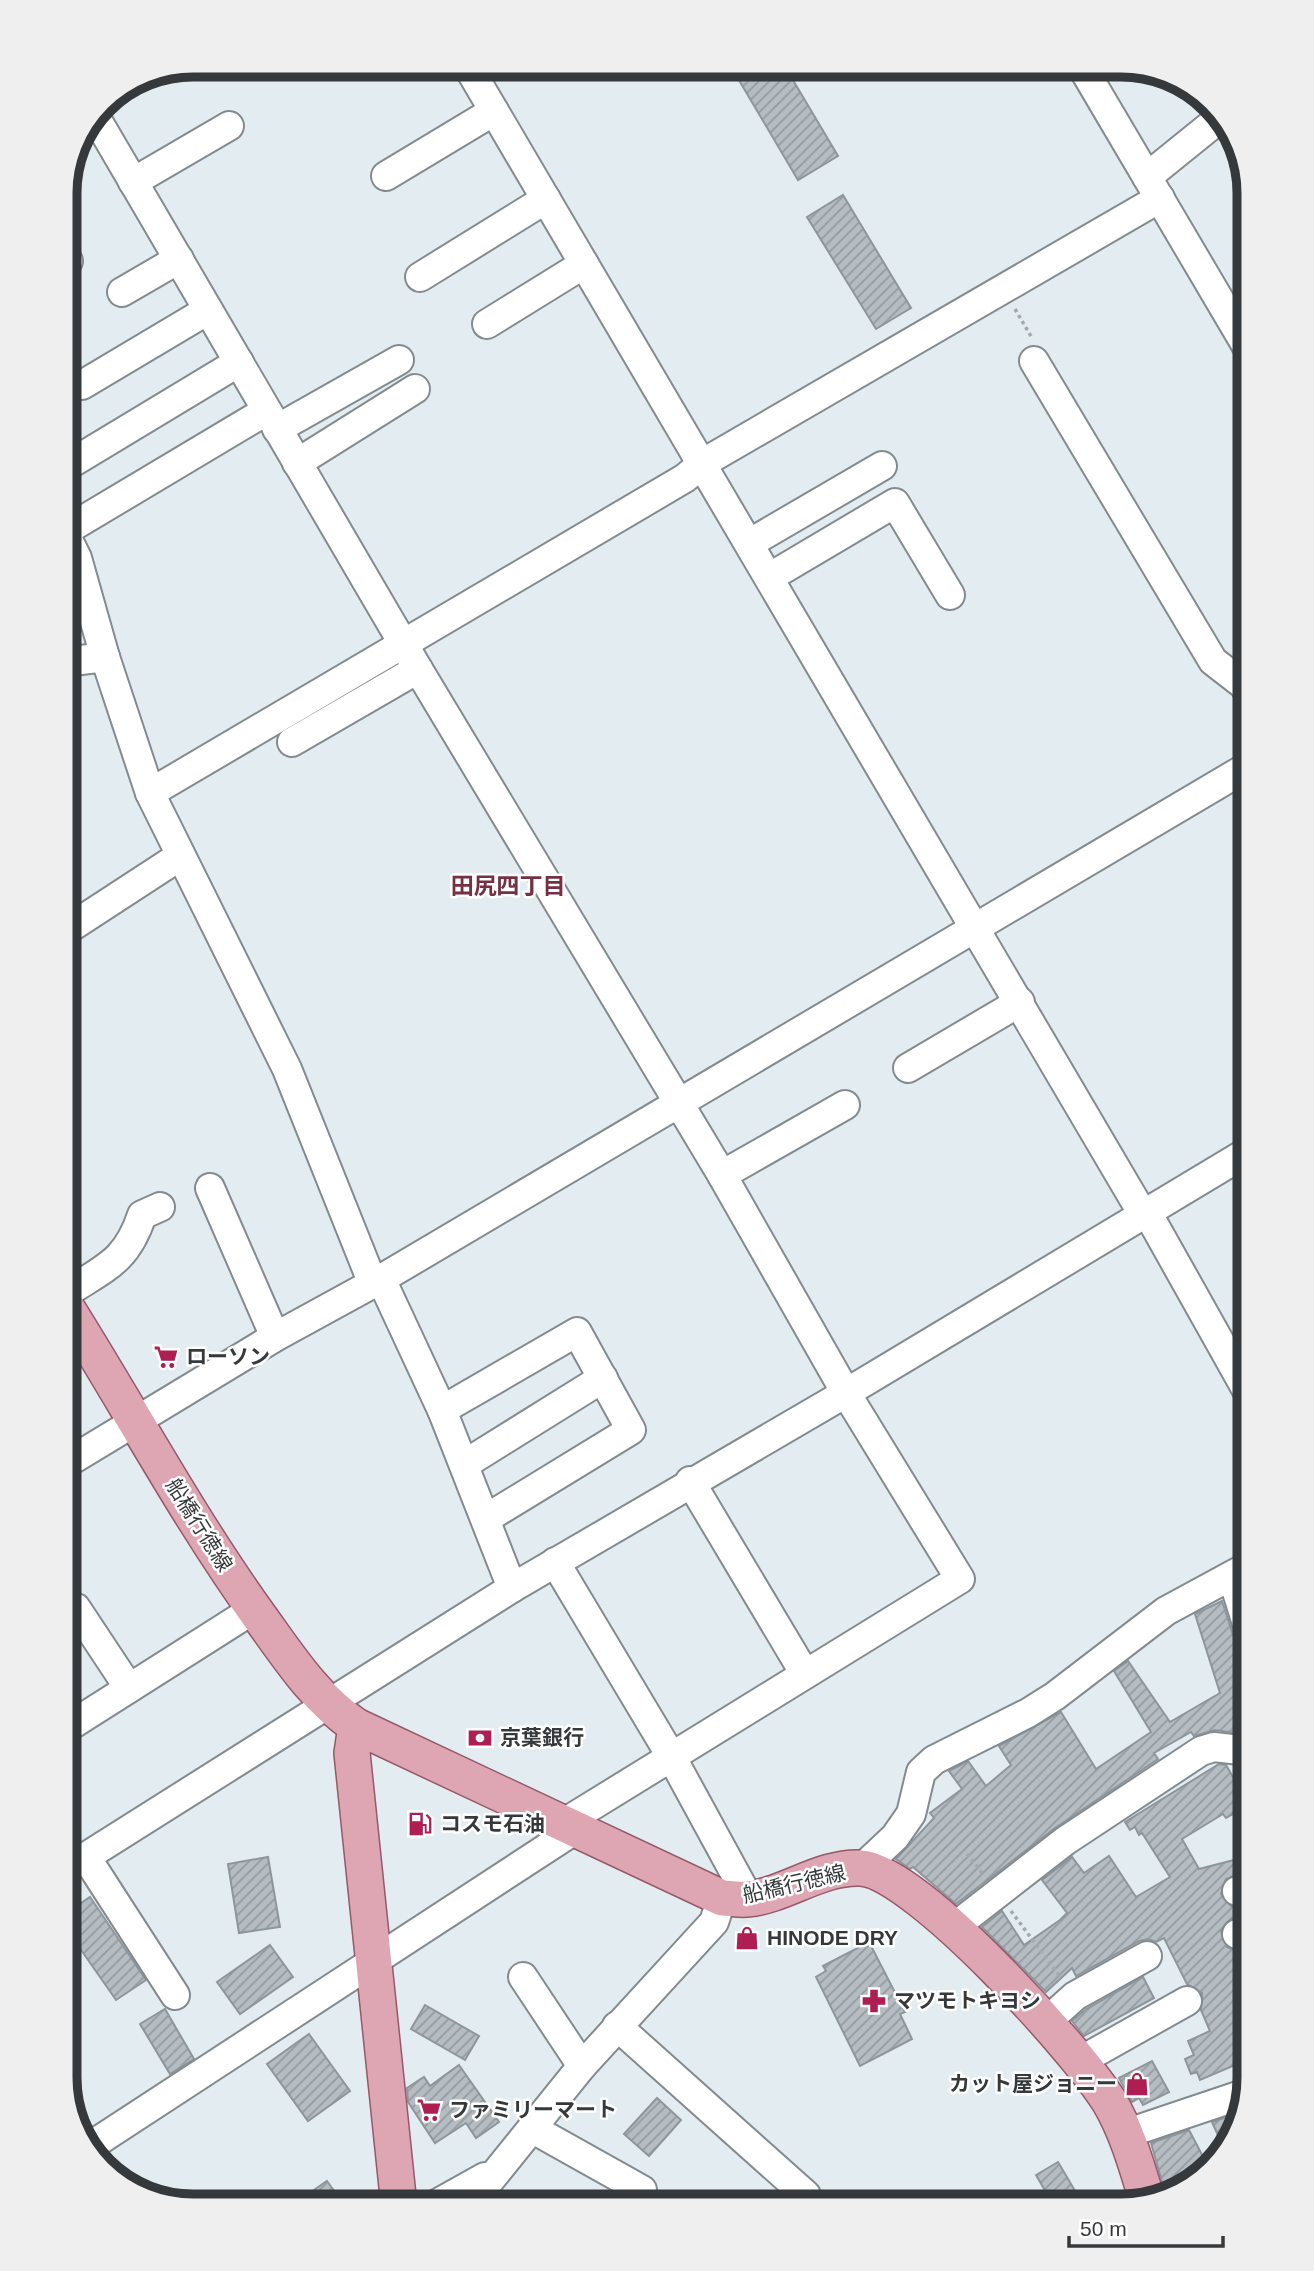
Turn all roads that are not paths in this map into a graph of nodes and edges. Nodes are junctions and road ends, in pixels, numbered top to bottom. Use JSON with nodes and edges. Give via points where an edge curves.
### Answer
{"nodes":[{"id":1,"x":474,"y":77,"type":"edge"},
{"id":2,"x":1088,"y":77,"type":"edge"},
{"id":3,"x":494,"y":111,"type":"junction"},
{"id":4,"x":100,"y":124,"type":"edge"},
{"id":5,"x":1214,"y":125,"type":"edge"},
{"id":6,"x":229,"y":126,"type":"dead end"},
{"id":7,"x":386,"y":176,"type":"dead end"},
{"id":8,"x":133,"y":182,"type":"junction"},
{"id":9,"x":1154,"y":187,"type":"junction"},
{"id":10,"x":546,"y":199,"type":"junction"},
{"id":11,"x":178,"y":260,"type":"junction"},
{"id":12,"x":584,"y":264,"type":"junction"},
{"id":13,"x":420,"y":277,"type":"dead end"},
{"id":14,"x":122,"y":292,"type":"dead end"},
{"id":15,"x":208,"y":310,"type":"junction"},
{"id":16,"x":487,"y":324,"type":"dead end"},
{"id":17,"x":1237,"y":329,"type":"edge"},
{"id":18,"x":399,"y":360,"type":"dead end"},
{"id":19,"x":1034,"y":361,"type":"road end"},
{"id":20,"x":239,"y":362,"type":"junction"},
{"id":21,"x":82,"y":385,"type":"dead end"},
{"id":22,"x":415,"y":389,"type":"dead end"},
{"id":23,"x":271,"y":420,"type":"junction"},
{"id":24,"x":77,"y":460,"type":"edge"},
{"id":25,"x":297,"y":463,"type":"junction"},
{"id":26,"x":703,"y":463,"type":"junction"},
{"id":27,"x":882,"y":466,"type":"dead end"},
{"id":28,"x":77,"y":526,"type":"edge"},
{"id":29,"x":750,"y":543,"type":"junction"},
{"id":30,"x":77,"y":556,"type":"edge"},
{"id":31,"x":770,"y":577,"type":"junction"},
{"id":32,"x":950,"y":595,"type":"dead end"},
{"id":33,"x":404,"y":644,"type":"junction"},
{"id":34,"x":105,"y":657,"type":"junction"},
{"id":35,"x":77,"y":660,"type":"edge"},
{"id":36,"x":418,"y":669,"type":"junction"},
{"id":37,"x":1237,"y":680,"type":"edge"},
{"id":38,"x":292,"y":742,"type":"dead end"},
{"id":39,"x":1237,"y":773,"type":"edge"},
{"id":40,"x":150,"y":793,"type":"junction"},
{"id":41,"x":180,"y":856,"type":"junction"},
{"id":42,"x":77,"y":922,"type":"edge"},
{"id":43,"x":976,"y":928,"type":"junction"},
{"id":44,"x":1020,"y":1002,"type":"junction"},
{"id":45,"x":908,"y":1068,"type":"dead end"},
{"id":46,"x":678,"y":1104,"type":"junction"},
{"id":47,"x":845,"y":1105,"type":"dead end"},
{"id":48,"x":1237,"y":1159,"type":"edge"},
{"id":49,"x":722,"y":1175,"type":"junction"},
{"id":50,"x":210,"y":1188,"type":"dead end"},
{"id":51,"x":160,"y":1207,"type":"dead end"},
{"id":52,"x":1144,"y":1213,"type":"junction"},
{"id":53,"x":377,"y":1282,"type":"junction"},
{"id":54,"x":77,"y":1286,"type":"edge"},
{"id":55,"x":77,"y":1325,"type":"edge"},
{"id":56,"x":275,"y":1337,"type":"junction"},
{"id":57,"x":1237,"y":1373,"type":"edge"},
{"id":58,"x":603,"y":1378,"type":"junction"},
{"id":59,"x":846,"y":1393,"type":"junction"},
{"id":60,"x":442,"y":1410,"type":"junction"},
{"id":61,"x":134,"y":1420,"type":"junction"},
{"id":62,"x":77,"y":1456,"type":"edge"},
{"id":63,"x":465,"y":1464,"type":"junction"},
{"id":64,"x":690,"y":1481,"type":"junction"},
{"id":65,"x":487,"y":1518,"type":"junction"},
{"id":66,"x":555,"y":1562,"type":"junction"},
{"id":67,"x":1237,"y":1573,"type":"edge"},
{"id":68,"x":512,"y":1588,"type":"junction"},
{"id":69,"x":254,"y":1609,"type":"junction"},
{"id":70,"x":77,"y":1610,"type":"edge"},
{"id":71,"x":805,"y":1674,"type":"junction"},
{"id":72,"x":129,"y":1688,"type":"junction"},
{"id":73,"x":327,"y":1703,"type":"junction"},
{"id":74,"x":77,"y":1721,"type":"edge"},
{"id":75,"x":356,"y":1726,"type":"junction"},
{"id":76,"x":1237,"y":1750,"type":"edge"},
{"id":77,"x":671,"y":1756,"type":"junction"},
{"id":78,"x":570,"y":1826,"type":"junction"},
{"id":79,"x":77,"y":1863,"type":"edge"},
{"id":80,"x":77,"y":1865,"type":"edge"},
{"id":81,"x":862,"y":1868,"type":"junction"},
{"id":82,"x":735,"y":1898,"type":"junction"},
{"id":83,"x":953,"y":1928,"type":"junction"},
{"id":84,"x":1147,"y":1956,"type":"dead end"},
{"id":85,"x":374,"y":1964,"type":"junction"},
{"id":86,"x":523,"y":1977,"type":"dead end"},
{"id":87,"x":175,"y":1995,"type":"dead end"},
{"id":88,"x":1186,"y":2001,"type":"dead end"},
{"id":89,"x":1045,"y":2022,"type":"junction"},
{"id":90,"x":617,"y":2026,"type":"junction"},
{"id":91,"x":1082,"y":2060,"type":"junction"},
{"id":92,"x":582,"y":2066,"type":"junction"},
{"id":93,"x":1235,"y":2097,"type":"edge"},
{"id":94,"x":533,"y":2129,"type":"junction"},
{"id":95,"x":1125,"y":2134,"type":"junction"},
{"id":96,"x":97,"y":2142,"type":"edge"},
{"id":97,"x":500,"y":2168,"type":"junction"},
{"id":98,"x":642,"y":2190,"type":"dead end"},
{"id":99,"x":1144,"y":2191,"type":"edge"},
{"id":100,"x":398,"y":2194,"type":"edge"},
{"id":101,"x":454,"y":2194,"type":"edge"},
{"id":102,"x":479,"y":2194,"type":"edge"},
{"id":103,"x":805,"y":2194,"type":"edge"}],
"edges":[{"from":1,"to":3,"type":"street"},
{"from":2,"to":9,"type":"street"},
{"from":3,"to":7,"type":"street"},
{"from":3,"to":10,"type":"street"},
{"from":4,"to":8,"type":"street"},
{"from":5,"to":9,"type":"street"},
{"from":6,"to":8,"type":"street"},
{"from":8,"to":11,"type":"street"},
{"from":9,"to":17,"type":"street"},
{"from":9,"to":26,"type":"street","via":[[1005,290]]},
{"from":10,"to":12,"type":"street"},
{"from":10,"to":13,"type":"street"},
{"from":11,"to":14,"type":"street"},
{"from":11,"to":15,"type":"street"},
{"from":12,"to":16,"type":"street"},
{"from":12,"to":26,"type":"street"},
{"from":15,"to":20,"type":"street"},
{"from":15,"to":21,"type":"street"},
{"from":18,"to":23,"type":"street"},
{"from":19,"to":37,"type":"street","via":[[1213,661]]},
{"from":20,"to":23,"type":"street"},
{"from":20,"to":24,"type":"street"},
{"from":22,"to":25,"type":"street"},
{"from":23,"to":25,"type":"street"},
{"from":23,"to":28,"type":"street"},
{"from":25,"to":33,"type":"street"},
{"from":26,"to":29,"type":"street"},
{"from":26,"to":33,"type":"street","via":[[685,478]]},
{"from":27,"to":29,"type":"street"},
{"from":29,"to":31,"type":"street"},
{"from":30,"to":34,"type":"street"},
{"from":31,"to":32,"type":"street","via":[[895,502]]},
{"from":31,"to":43,"type":"street"},
{"from":33,"to":36,"type":"street"},
{"from":33,"to":40,"type":"street"},
{"from":34,"to":35,"type":"street"},
{"from":34,"to":40,"type":"street"},
{"from":36,"to":38,"type":"street"},
{"from":36,"to":46,"type":"street"},
{"from":39,"to":43,"type":"street"},
{"from":40,"to":41,"type":"street"},
{"from":41,"to":42,"type":"street"},
{"from":41,"to":53,"type":"street","via":[[287,1069]]},
{"from":43,"to":44,"type":"street"},
{"from":43,"to":46,"type":"street"},
{"from":44,"to":45,"type":"street"},
{"from":44,"to":52,"type":"street"},
{"from":46,"to":49,"type":"street"},
{"from":46,"to":53,"type":"street"},
{"from":47,"to":49,"type":"street"},
{"from":48,"to":52,"type":"street"},
{"from":49,"to":59,"type":"street"},
{"from":50,"to":56,"type":"street"},
{"from":51,"to":54,"type":"street","via":[[142,1215],[124,1254]]},
{"from":52,"to":57,"type":"street"},
{"from":52,"to":59,"type":"street"},
{"from":53,"to":56,"type":"street"},
{"from":53,"to":60,"type":"street"},
{"from":55,"to":61,"type":"main road","name":"船橋行徳線"},
{"from":56,"to":61,"type":"street"},
{"from":58,"to":60,"type":"street","via":[[578,1332]]},
{"from":58,"to":63,"type":"street"},
{"from":58,"to":65,"type":"street","via":[[631,1430]]},
{"from":59,"to":64,"type":"street"},
{"from":59,"to":71,"type":"street","via":[[960,1578]]},
{"from":60,"to":63,"type":"street"},
{"from":61,"to":62,"type":"street"},
{"from":61,"to":69,"type":"main road","name":"船橋行徳線"},
{"from":63,"to":65,"type":"street"},
{"from":64,"to":66,"type":"street"},
{"from":64,"to":71,"type":"street"},
{"from":65,"to":68,"type":"street"},
{"from":66,"to":68,"type":"street"},
{"from":66,"to":77,"type":"street"},
{"from":67,"to":81,"type":"street","via":[[1166,1611],[1028,1713],[934,1760],[920,1772],[911,1814],[895,1837]]},
{"from":68,"to":73,"type":"street"},
{"from":69,"to":72,"type":"street"},
{"from":69,"to":73,"type":"main road","name":"船橋行徳線"},
{"from":70,"to":72,"type":"street"},
{"from":71,"to":77,"type":"street"},
{"from":72,"to":74,"type":"street"},
{"from":73,"to":75,"type":"main road","name":"船橋行徳線"},
{"from":73,"to":79,"type":"street"},
{"from":75,"to":78,"type":"main road","name":"船橋行徳線"},
{"from":75,"to":85,"type":"main road","via":[[352,1753]]},
{"from":76,"to":83,"type":"street","via":[[1213,1747],[1201,1751],[1065,1841]]},
{"from":77,"to":78,"type":"street"},
{"from":77,"to":82,"type":"street"},
{"from":78,"to":82,"type":"main road","name":"船橋行徳線"},
{"from":78,"to":85,"type":"street"},
{"from":80,"to":87,"type":"street"},
{"from":81,"to":82,"type":"main road","name":"船橋行徳線","via":[[833,1871]]},
{"from":81,"to":83,"type":"main road","name":"船橋行徳線","via":[[918,1898]]},
{"from":82,"to":90,"type":"street"},
{"from":83,"to":89,"type":"main road","name":"船橋行徳線"},
{"from":84,"to":89,"type":"street","via":[[1075,1996]]},
{"from":85,"to":96,"type":"street"},
{"from":85,"to":100,"type":"main road"},
{"from":86,"to":92,"type":"street"},
{"from":88,"to":91,"type":"street"},
{"from":89,"to":91,"type":"main road","name":"船橋行徳線"},
{"from":90,"to":92,"type":"street"},
{"from":90,"to":103,"type":"street"},
{"from":91,"to":95,"type":"main road","name":"船橋行徳線"},
{"from":92,"to":94,"type":"street"},
{"from":93,"to":95,"type":"street"},
{"from":94,"to":97,"type":"street"},
{"from":94,"to":98,"type":"street"},
{"from":95,"to":99,"type":"main road","name":"船橋行徳線"},
{"from":97,"to":101,"type":"street"},
{"from":97,"to":102,"type":"street"}]}
